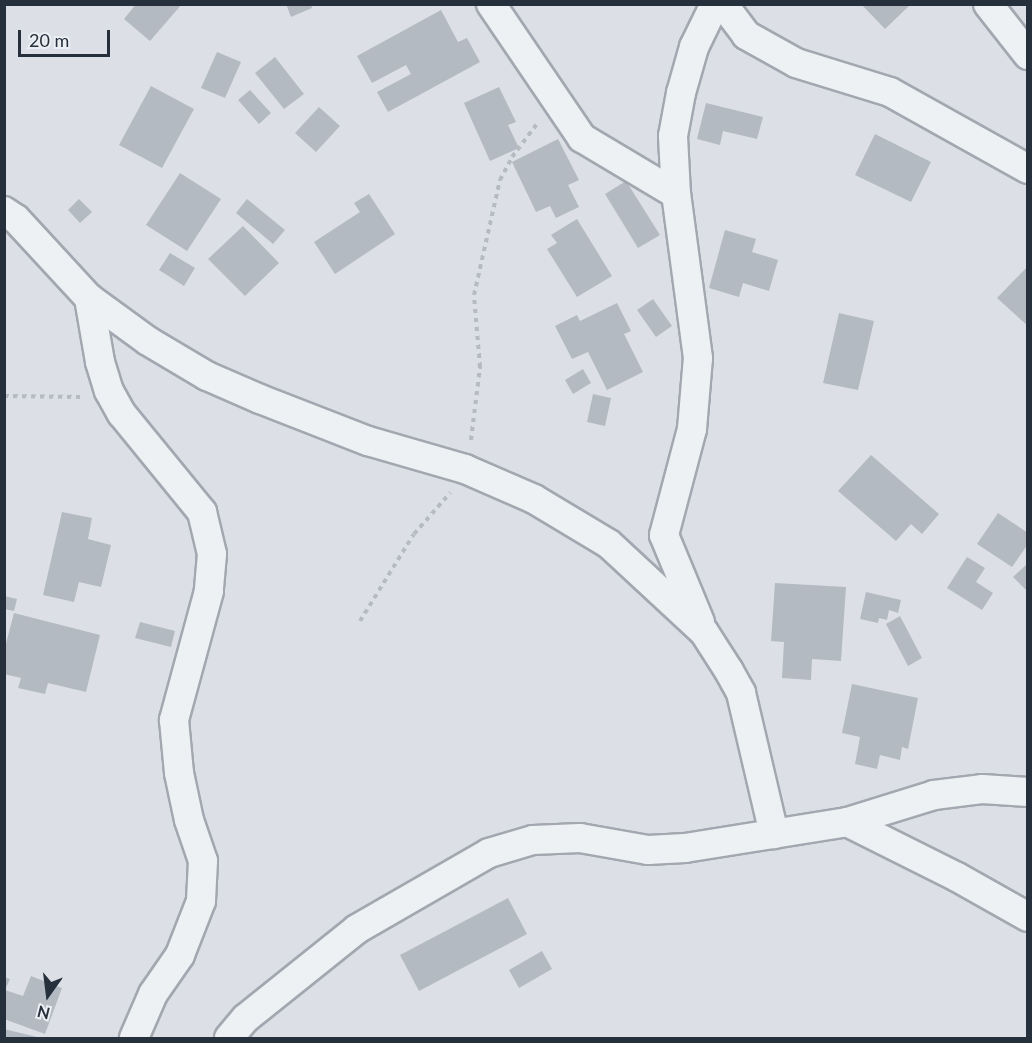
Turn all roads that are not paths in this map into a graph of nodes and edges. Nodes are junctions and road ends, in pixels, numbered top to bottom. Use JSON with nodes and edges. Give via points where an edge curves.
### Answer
{"nodes":[{"id":1,"x":490,"y":4,"type":"edge"},
{"id":2,"x":715,"y":4,"type":"edge"},
{"id":3,"x":723,"y":4,"type":"edge"},
{"id":4,"x":988,"y":4,"type":"edge"},
{"id":5,"x":1028,"y":55,"type":"edge"},
{"id":6,"x":1028,"y":169,"type":"edge"},
{"id":7,"x":676,"y":194,"type":"junction"},
{"id":8,"x":4,"y":211,"type":"edge"},
{"id":9,"x":89,"y":298,"type":"junction"},
{"id":10,"x":704,"y":632,"type":"junction"},
{"id":11,"x":1028,"y":792,"type":"edge"},
{"id":12,"x":847,"y":822,"type":"junction"},
{"id":13,"x":774,"y":834,"type":"junction"},
{"id":14,"x":1028,"y":917,"type":"edge"},
{"id":15,"x":134,"y":1038,"type":"edge"},
{"id":16,"x":229,"y":1038,"type":"edge"}],
"edges":[{"from":1,"to":7,"type":"street","via":[[582,138]]},
{"from":2,"to":7,"type":"street","via":[[694,47],[681,93],[673,136]]},
{"from":3,"to":6,"type":"street","via":[[746,35],[796,63],[890,92]]},
{"from":4,"to":5,"type":"street"},
{"from":7,"to":10,"type":"street","via":[[698,358],[693,429],[664,535]]},
{"from":8,"to":9,"type":"street"},
{"from":9,"to":10,"type":"street","via":[[148,341],[218,381],[368,441],[465,469],[534,499],[609,544]]},
{"from":9,"to":15,"type":"street","via":[[100,362],[113,400],[202,512],[212,554],[209,591],[174,720],[189,820],[203,861],[201,901],[180,955],[153,994]]},
{"from":10,"to":13,"type":"street","via":[[741,693]]},
{"from":11,"to":12,"type":"street","via":[[982,789],[934,795]]},
{"from":12,"to":13,"type":"street"},
{"from":12,"to":14,"type":"street"},
{"from":13,"to":16,"type":"street","via":[[648,850],[580,838],[533,840],[489,852],[357,929],[246,1018]]}]}
